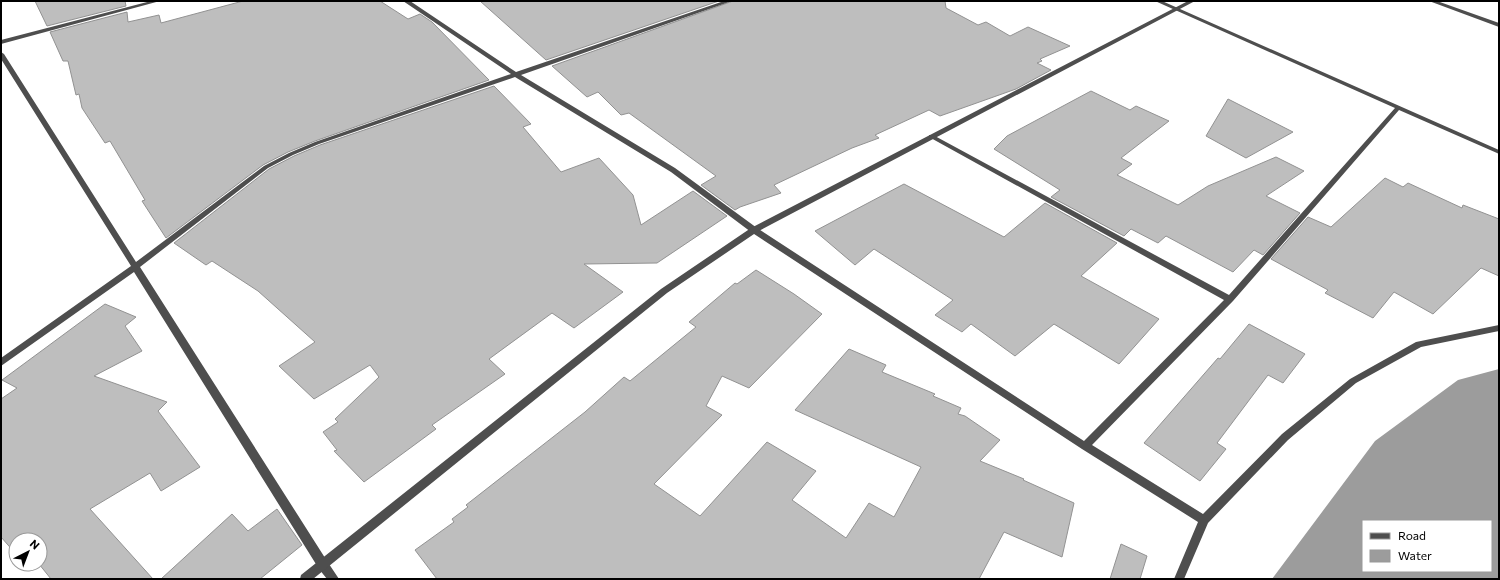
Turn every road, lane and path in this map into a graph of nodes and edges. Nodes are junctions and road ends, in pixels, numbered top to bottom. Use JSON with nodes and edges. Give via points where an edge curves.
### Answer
{"nodes":[{"id":1,"x":157,"y":1,"type":"edge"},
{"id":2,"x":406,"y":1,"type":"edge"},
{"id":3,"x":729,"y":1,"type":"edge"},
{"id":4,"x":1158,"y":1,"type":"edge"},
{"id":5,"x":1192,"y":1,"type":"edge"},
{"id":6,"x":1432,"y":1,"type":"edge"},
{"id":7,"x":1176,"y":9,"type":"junction"},
{"id":8,"x":1499,"y":25,"type":"edge"},
{"id":9,"x":1,"y":42,"type":"edge"},
{"id":10,"x":1,"y":54,"type":"edge"},
{"id":11,"x":515,"y":74,"type":"junction"},
{"id":12,"x":1398,"y":108,"type":"junction"},
{"id":13,"x":931,"y":136,"type":"junction"},
{"id":14,"x":1499,"y":152,"type":"edge"},
{"id":15,"x":754,"y":230,"type":"junction"},
{"id":16,"x":135,"y":267,"type":"junction"},
{"id":17,"x":1230,"y":299,"type":"junction"},
{"id":18,"x":1499,"y":328,"type":"edge"},
{"id":19,"x":1,"y":363,"type":"edge"},
{"id":20,"x":1085,"y":446,"type":"junction"},
{"id":21,"x":1204,"y":520,"type":"junction"},
{"id":22,"x":323,"y":565,"type":"junction"},
{"id":23,"x":305,"y":579,"type":"edge"},
{"id":24,"x":334,"y":579,"type":"edge"},
{"id":25,"x":1179,"y":579,"type":"edge"}],
"edges":[{"from":1,"to":9,"type":"street"},
{"from":2,"to":11,"type":"street"},
{"from":3,"to":11,"type":"street"},
{"from":4,"to":7,"type":"street"},
{"from":5,"to":7,"type":"street"},
{"from":6,"to":8,"type":"street"},
{"from":7,"to":12,"type":"street"},
{"from":7,"to":13,"type":"street"},
{"from":10,"to":16,"type":"street"},
{"from":11,"to":15,"type":"street","via":[[673,170]]},
{"from":11,"to":16,"type":"street","via":[[324,140],[291,154],[266,167]]},
{"from":12,"to":14,"type":"street"},
{"from":12,"to":17,"type":"street"},
{"from":13,"to":15,"type":"street"},
{"from":13,"to":17,"type":"street"},
{"from":15,"to":20,"type":"street"},
{"from":15,"to":22,"type":"street","via":[[664,291]]},
{"from":16,"to":19,"type":"street"},
{"from":16,"to":22,"type":"street"},
{"from":17,"to":20,"type":"street"},
{"from":18,"to":21,"type":"street","via":[[1419,344],[1353,381],[1285,437]]},
{"from":20,"to":21,"type":"street"},
{"from":21,"to":25,"type":"street"},
{"from":22,"to":23,"type":"street"},
{"from":22,"to":24,"type":"street"}]}
